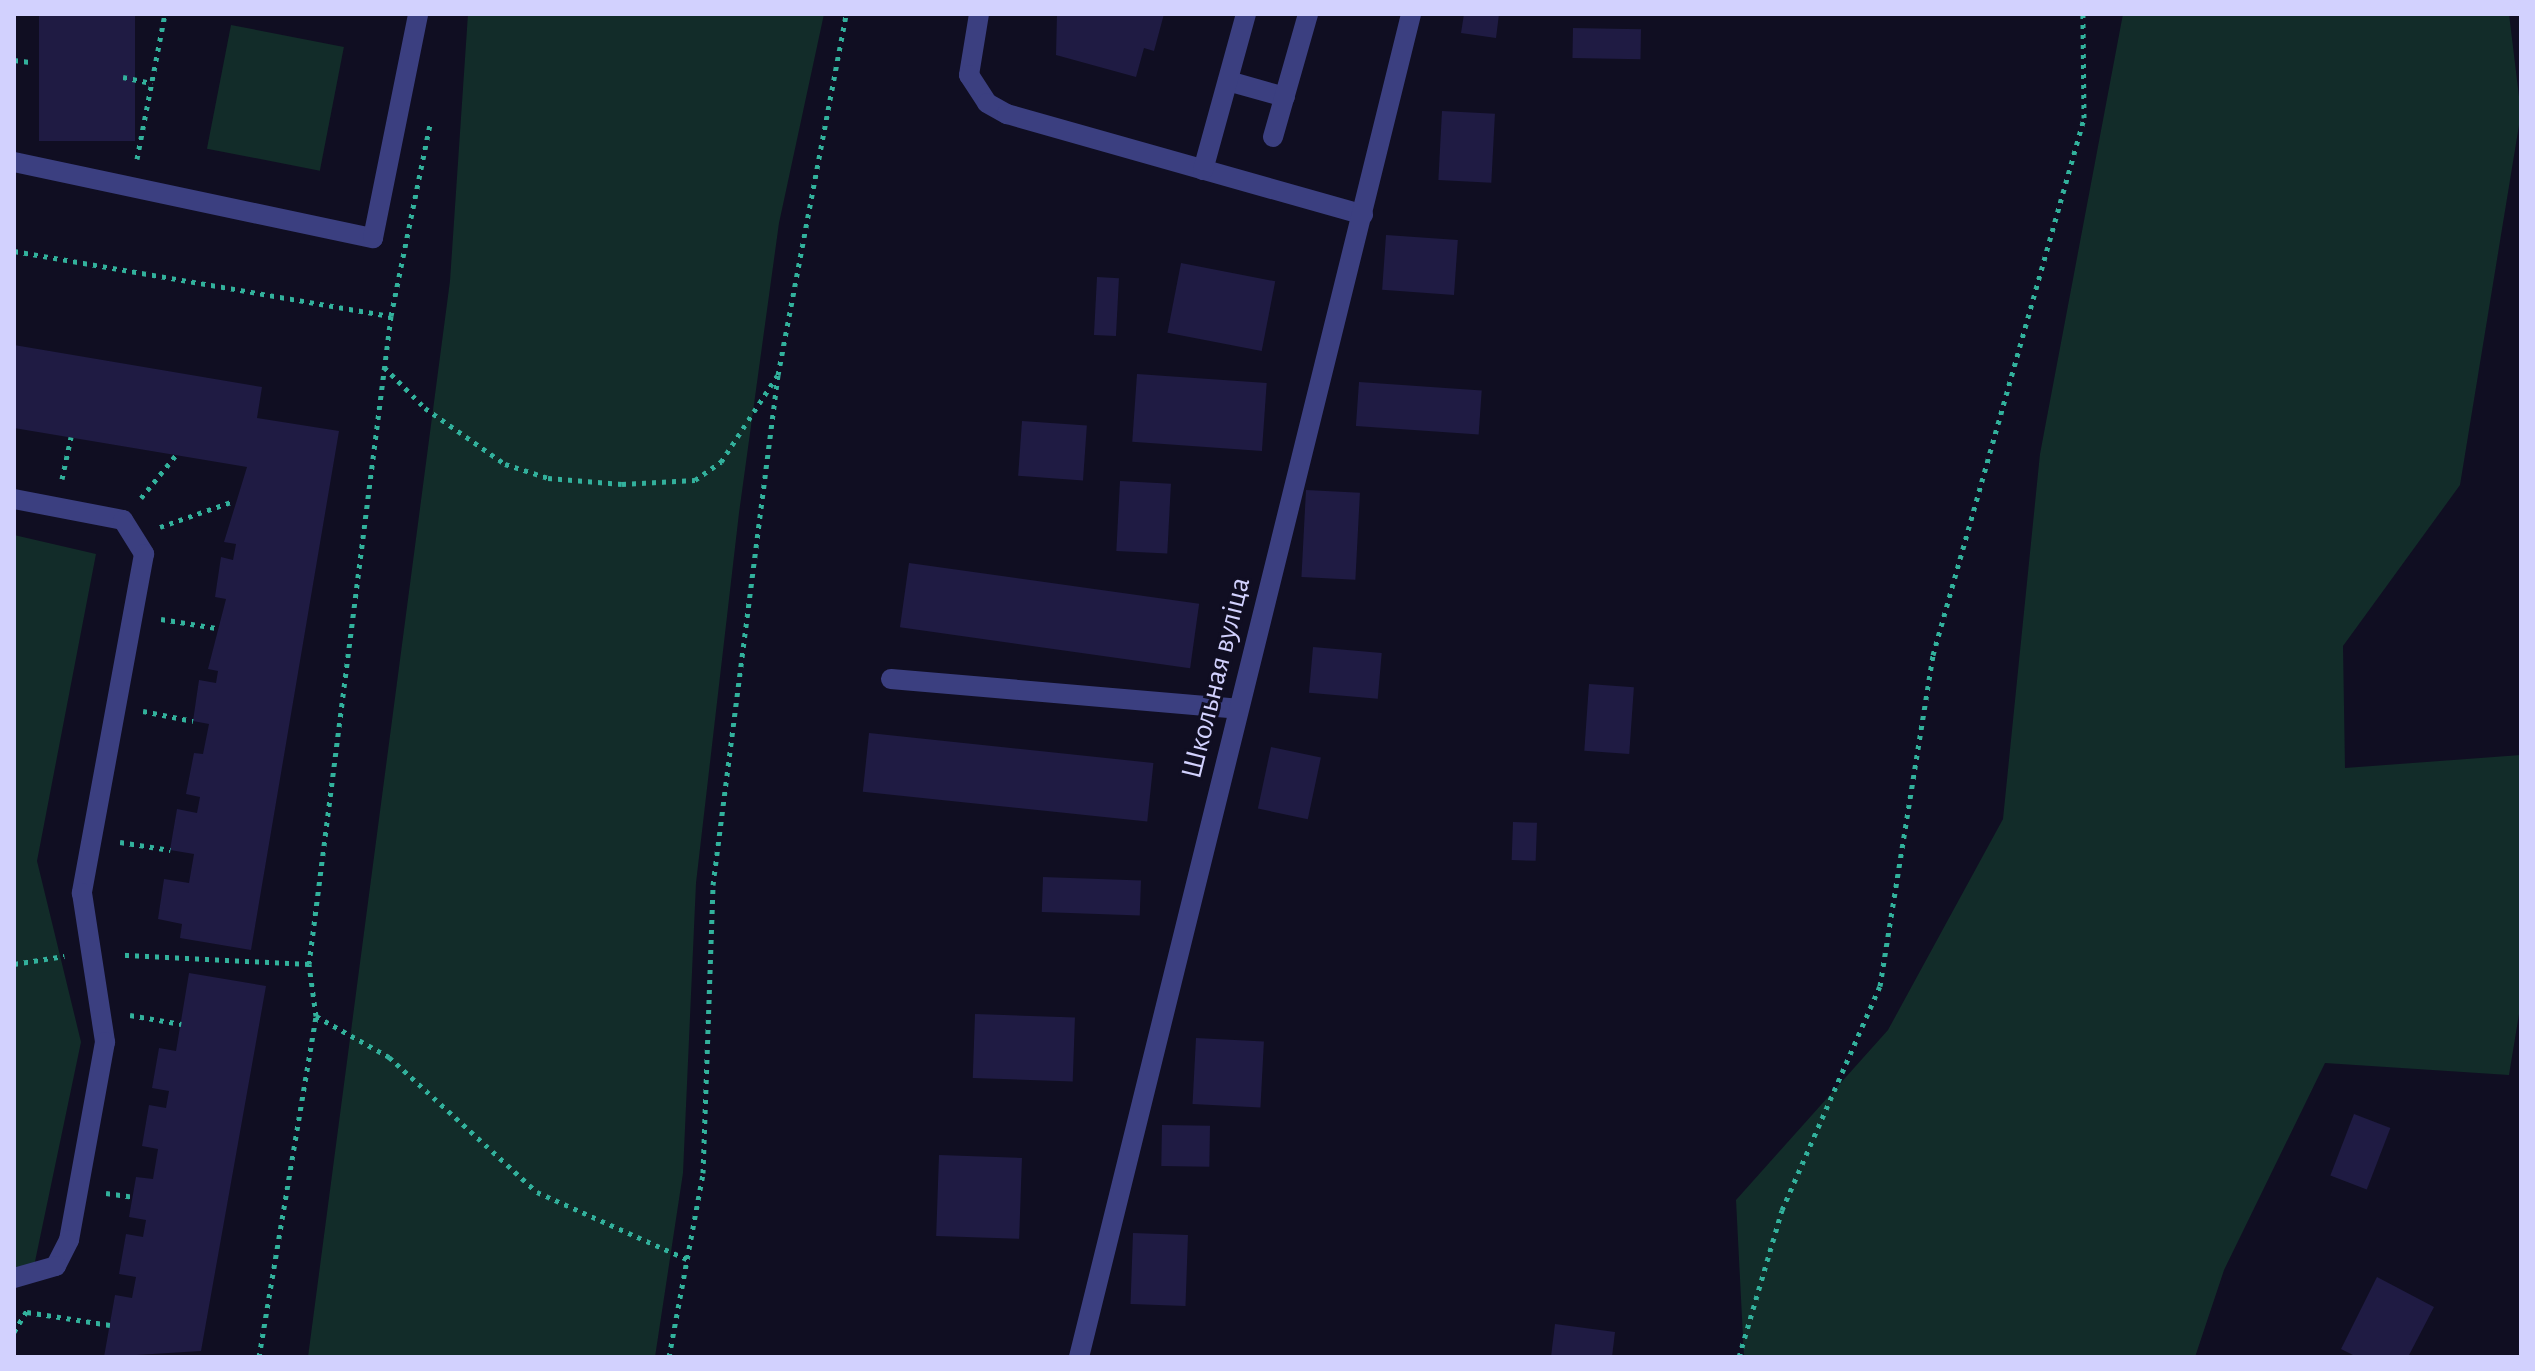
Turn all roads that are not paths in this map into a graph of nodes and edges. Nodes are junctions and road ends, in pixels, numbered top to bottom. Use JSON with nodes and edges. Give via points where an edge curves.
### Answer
{"nodes":[{"id":1,"x":418,"y":14,"type":"edge"},
{"id":2,"x":979,"y":14,"type":"edge"},
{"id":3,"x":1246,"y":14,"type":"edge"},
{"id":4,"x":1308,"y":14,"type":"edge"},
{"id":5,"x":1411,"y":14,"type":"edge"},
{"id":6,"x":1228,"y":81,"type":"junction"},
{"id":7,"x":1285,"y":97,"type":"junction"},
{"id":8,"x":1273,"y":137,"type":"dead end"},
{"id":9,"x":14,"y":162,"type":"edge"},
{"id":10,"x":1203,"y":170,"type":"junction"},
{"id":11,"x":1363,"y":215,"type":"junction"},
{"id":12,"x":14,"y":499,"type":"edge"},
{"id":13,"x":891,"y":679,"type":"dead end"},
{"id":14,"x":1238,"y":709,"type":"junction"},
{"id":15,"x":14,"y":1278,"type":"edge"},
{"id":16,"x":1079,"y":1357,"type":"edge"}],
"edges":[{"from":1,"to":9,"type":"street","via":[[373,238]]},
{"from":2,"to":10,"type":"street","via":[[968,65],[987,103]]},
{"from":3,"to":6,"type":"street"},
{"from":4,"to":7,"type":"street"},
{"from":5,"to":11,"type":"street","name":"Школьная вуліца"},
{"from":6,"to":7,"type":"street"},
{"from":6,"to":10,"type":"street"},
{"from":7,"to":8,"type":"street"},
{"from":10,"to":11,"type":"street"},
{"from":11,"to":14,"type":"street","name":"Школьная вуліца"},
{"from":12,"to":15,"type":"street","via":[[130,528],[144,554],[82,893],[87,953],[105,1042],[69,1240],[56,1266]]},
{"from":13,"to":14,"type":"street"},
{"from":14,"to":16,"type":"street","name":"Школьная вуліца"}]}
